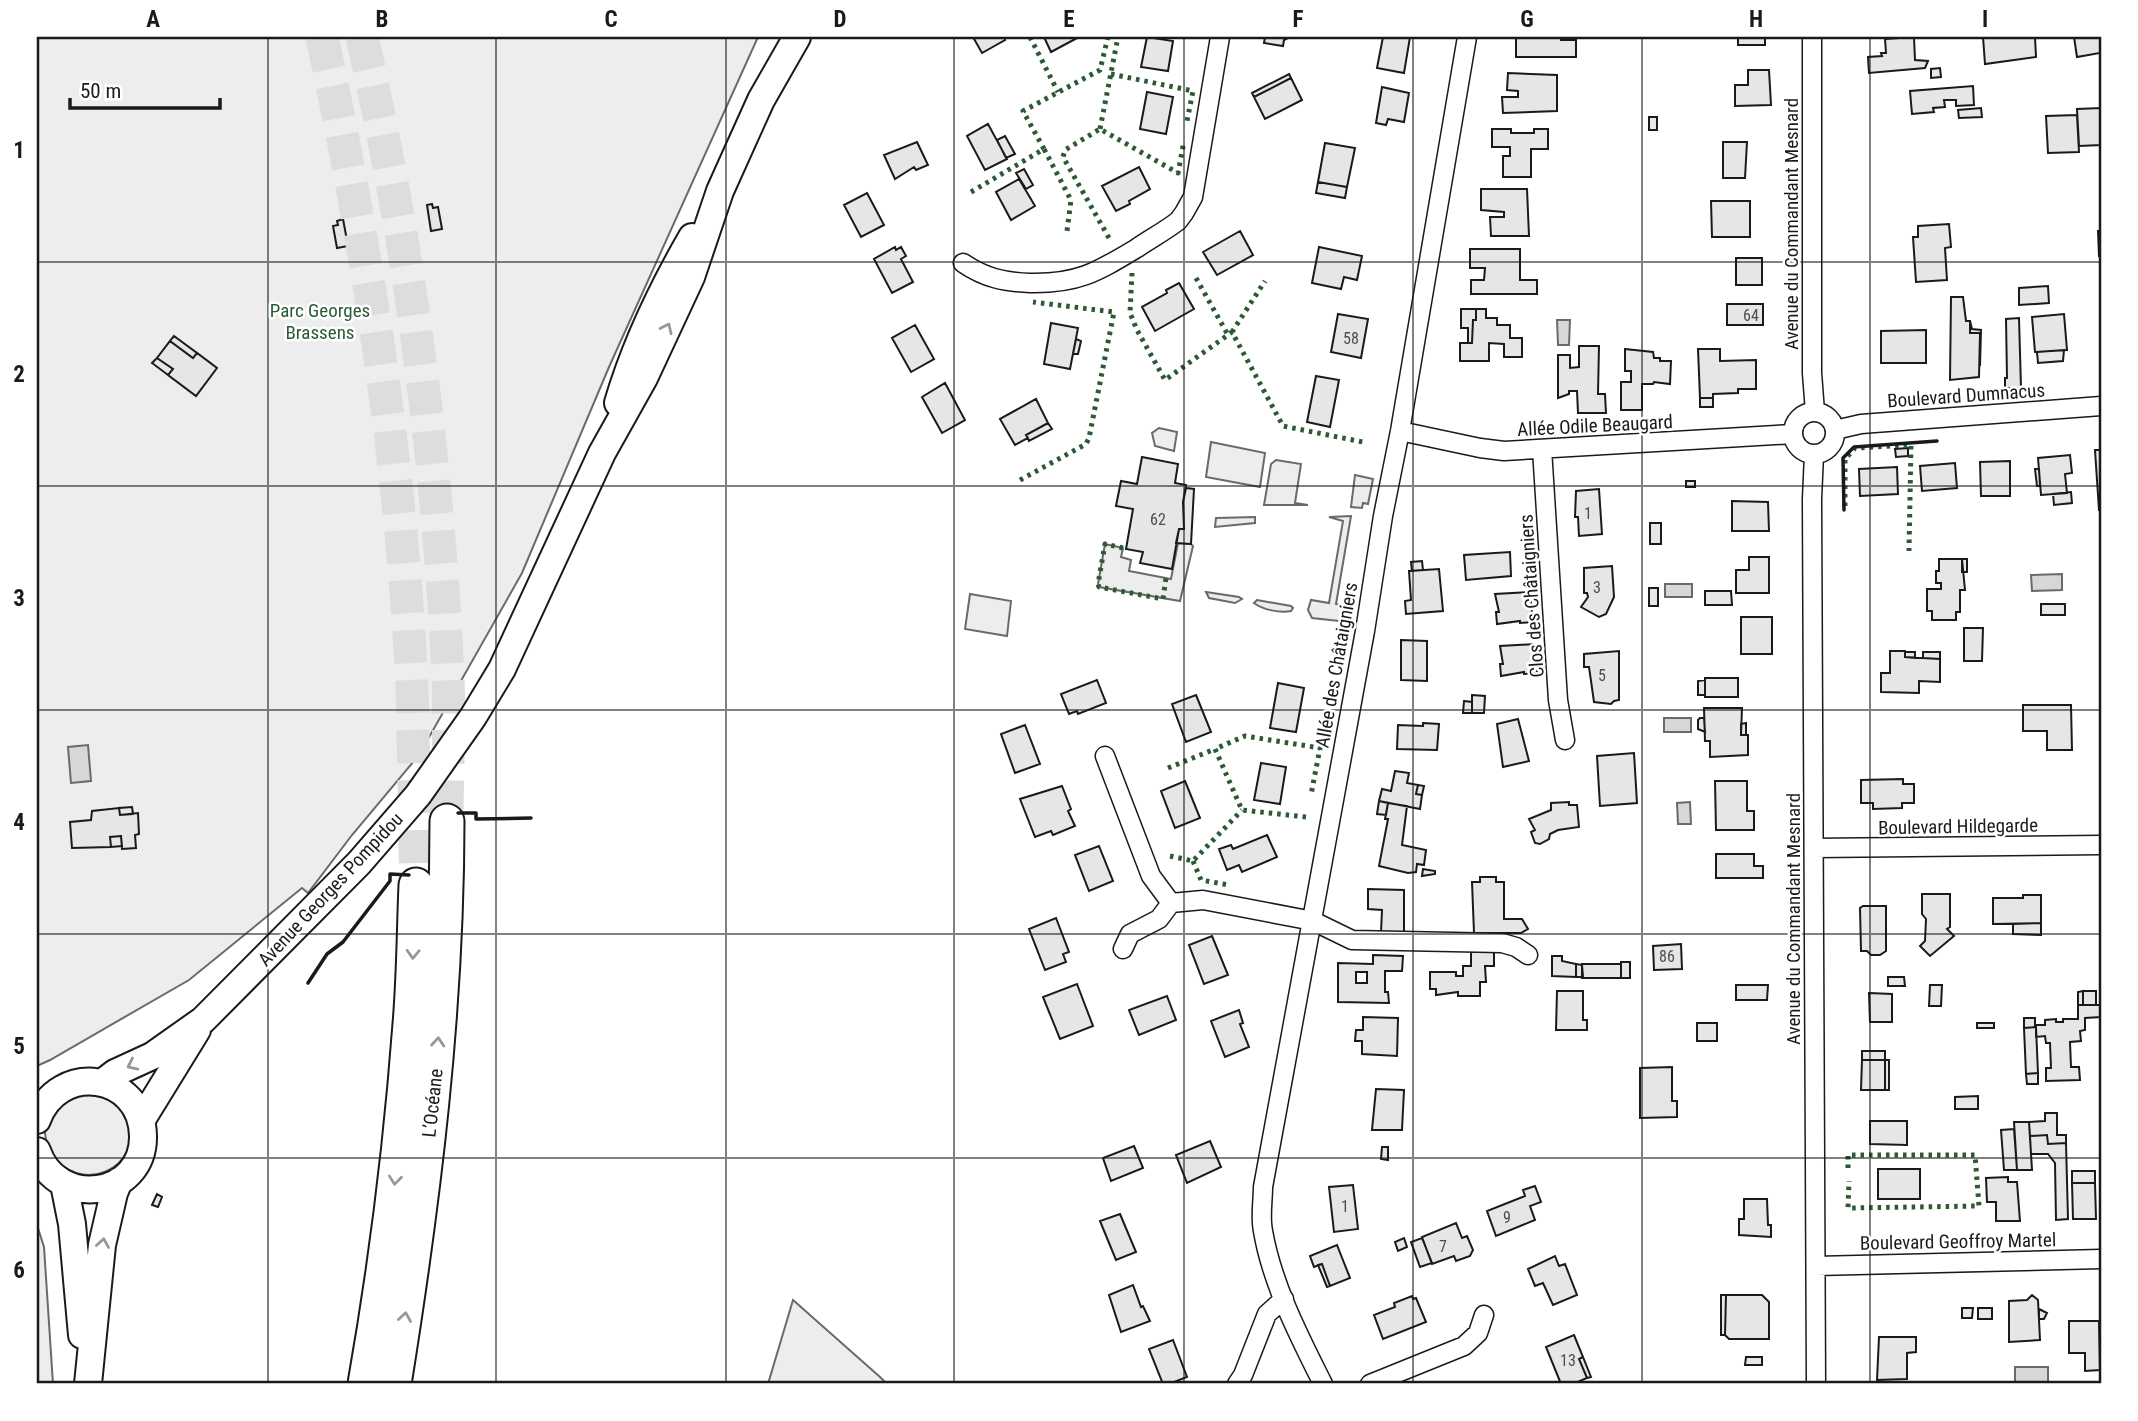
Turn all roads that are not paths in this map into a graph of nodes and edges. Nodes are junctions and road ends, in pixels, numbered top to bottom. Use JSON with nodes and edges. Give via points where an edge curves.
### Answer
{"nodes":[{"id":1,"x":797,"y":37,"type":"edge"},
{"id":2,"x":1220,"y":37,"type":"edge"},
{"id":3,"x":1467,"y":37,"type":"edge"},
{"id":4,"x":1812,"y":37,"type":"edge"},
{"id":5,"x":963,"y":263,"type":"dead end"},
{"id":6,"x":2101,"y":405,"type":"edge"},
{"id":7,"x":1815,"y":412,"type":"junction"},
{"id":8,"x":1401,"y":430,"type":"junction"},
{"id":9,"x":1835,"y":430,"type":"junction"},
{"id":10,"x":1793,"y":434,"type":"junction"},
{"id":11,"x":1542,"y":449,"type":"junction"},
{"id":12,"x":1814,"y":454,"type":"junction"},
{"id":13,"x":1565,"y":740,"type":"dead end"},
{"id":14,"x":1105,"y":756,"type":"dead end"},
{"id":15,"x":447,"y":821,"type":"tunnel mouth"},
{"id":16,"x":2101,"y":845,"type":"edge"},
{"id":17,"x":1814,"y":848,"type":"junction"},
{"id":18,"x":416,"y":886,"type":"tunnel mouth"},
{"id":19,"x":1171,"y":903,"type":"junction"},
{"id":20,"x":1313,"y":921,"type":"junction"},
{"id":21,"x":1123,"y":949,"type":"dead end"},
{"id":22,"x":1528,"y":955,"type":"dead end"},
{"id":23,"x":203,"y":1020,"type":"junction"},
{"id":24,"x":102,"y":1083,"type":"junction"},
{"id":25,"x":44,"y":1098,"type":"edge"},
{"id":26,"x":37,"y":1120,"type":"edge"},
{"id":27,"x":141,"y":1121,"type":"junction"},
{"id":28,"x":38,"y":1157,"type":"edge"},
{"id":29,"x":119,"y":1181,"type":"junction"},
{"id":30,"x":64,"y":1184,"type":"junction"},
{"id":31,"x":2101,"y":1259,"type":"edge"},
{"id":32,"x":1816,"y":1266,"type":"junction"},
{"id":33,"x":1284,"y":1299,"type":"junction"},
{"id":34,"x":1484,"y":1315,"type":"dead end"},
{"id":35,"x":86,"y":1384,"type":"edge"},
{"id":36,"x":365,"y":1384,"type":"edge"},
{"id":37,"x":394,"y":1384,"type":"edge"},
{"id":38,"x":1237,"y":1384,"type":"edge"},
{"id":39,"x":1323,"y":1384,"type":"edge"},
{"id":40,"x":1370,"y":1384,"type":"edge"},
{"id":41,"x":1816,"y":1384,"type":"edge"}],
"edges":[{"from":1,"to":23,"type":"street","name":"Avenue Georges Pompidou","via":[[761,100],[720,191],[674,268],[628,369],[602,453],[502,669],[473,717],[418,794],[359,863]]},
{"from":2,"to":5,"type":"street","via":[[1193,197],[1178,221],[1101,270],[1070,281],[1008,282]]},
{"from":3,"to":8,"type":"street","name":"Allée des Châtaigniers"},
{"from":4,"to":7,"type":"street","name":"Avenue du Commandant Mesnard"},
{"from":6,"to":9,"type":"street","name":"Boulevard Dumnacus","via":[[1861,424]]},
{"from":7,"to":9,"type":"street","via":[[1830,419]]},
{"from":7,"to":10,"type":"street","via":[[1797,421]]},
{"from":8,"to":11,"type":"street","name":"Allée Odile Beaugard","via":[[1491,450]]},
{"from":8,"to":20,"type":"street","name":"Allée des Châtaigniers"},
{"from":9,"to":12,"type":"street","via":[[1828,450]]},
{"from":10,"to":11,"type":"street","name":"Allée Odile Beaugard"},
{"from":10,"to":12,"type":"street","via":[[1797,446]]},
{"from":11,"to":13,"type":"street","name":"Clos des Châtaigniers","via":[[1558,700]]},
{"from":12,"to":17,"type":"street","name":"Avenue du Commandant Mesnard"},
{"from":14,"to":19,"type":"street","via":[[1151,876]]},
{"from":37,"to":15,"type":"highway","name":"L’Océane","one_way":true,"via":[[433,1100],[445,937]]},
{"from":16,"to":17,"type":"street","name":"Boulevard Hildegarde"},
{"from":17,"to":32,"type":"street","name":"Avenue du Commandant Mesnard"},
{"from":18,"to":36,"type":"highway","name":"L’Océane","one_way":true,"via":[[404,1103]]},
{"from":19,"to":20,"type":"street","via":[[1203,900]]},
{"from":19,"to":21,"type":"street","via":[[1159,919],[1130,934]]},
{"from":20,"to":22,"type":"street","via":[[1352,940],[1502,943]]},
{"from":20,"to":33,"type":"street","name":"Allée des Châtaigniers","via":[[1263,1187],[1262,1228]]},
{"from":23,"to":24,"type":"street","name":"Avenue Georges Pompidou","one_way":true,"via":[[152,1056]]},
{"from":23,"to":27,"type":"street","name":"Avenue Georges Pompidou"},
{"from":24,"to":25,"type":"street","via":[[75,1083]]},
{"from":24,"to":27,"type":"street","via":[[127,1097]]},
{"from":25,"to":26,"type":"street"},
{"from":27,"to":29,"type":"street","via":[[141,1151]]},
{"from":28,"to":30,"type":"street"},
{"from":29,"to":30,"type":"street","via":[[92,1190]]},
{"from":35,"to":29,"type":"street","one_way":true,"via":[[102,1245]]},
{"from":30,"to":35,"type":"street","via":[[72,1224]]},
{"from":31,"to":32,"type":"street","name":"Boulevard Geoffroy Martel"},
{"from":32,"to":41,"type":"street","name":"Avenue du Commandant Mesnard"},
{"from":33,"to":38,"type":"street","via":[[1267,1314]]},
{"from":33,"to":39,"type":"street","name":"Allée des Châtaigniers"},
{"from":34,"to":40,"type":"street","via":[[1478,1333],[1464,1346]]}]}
